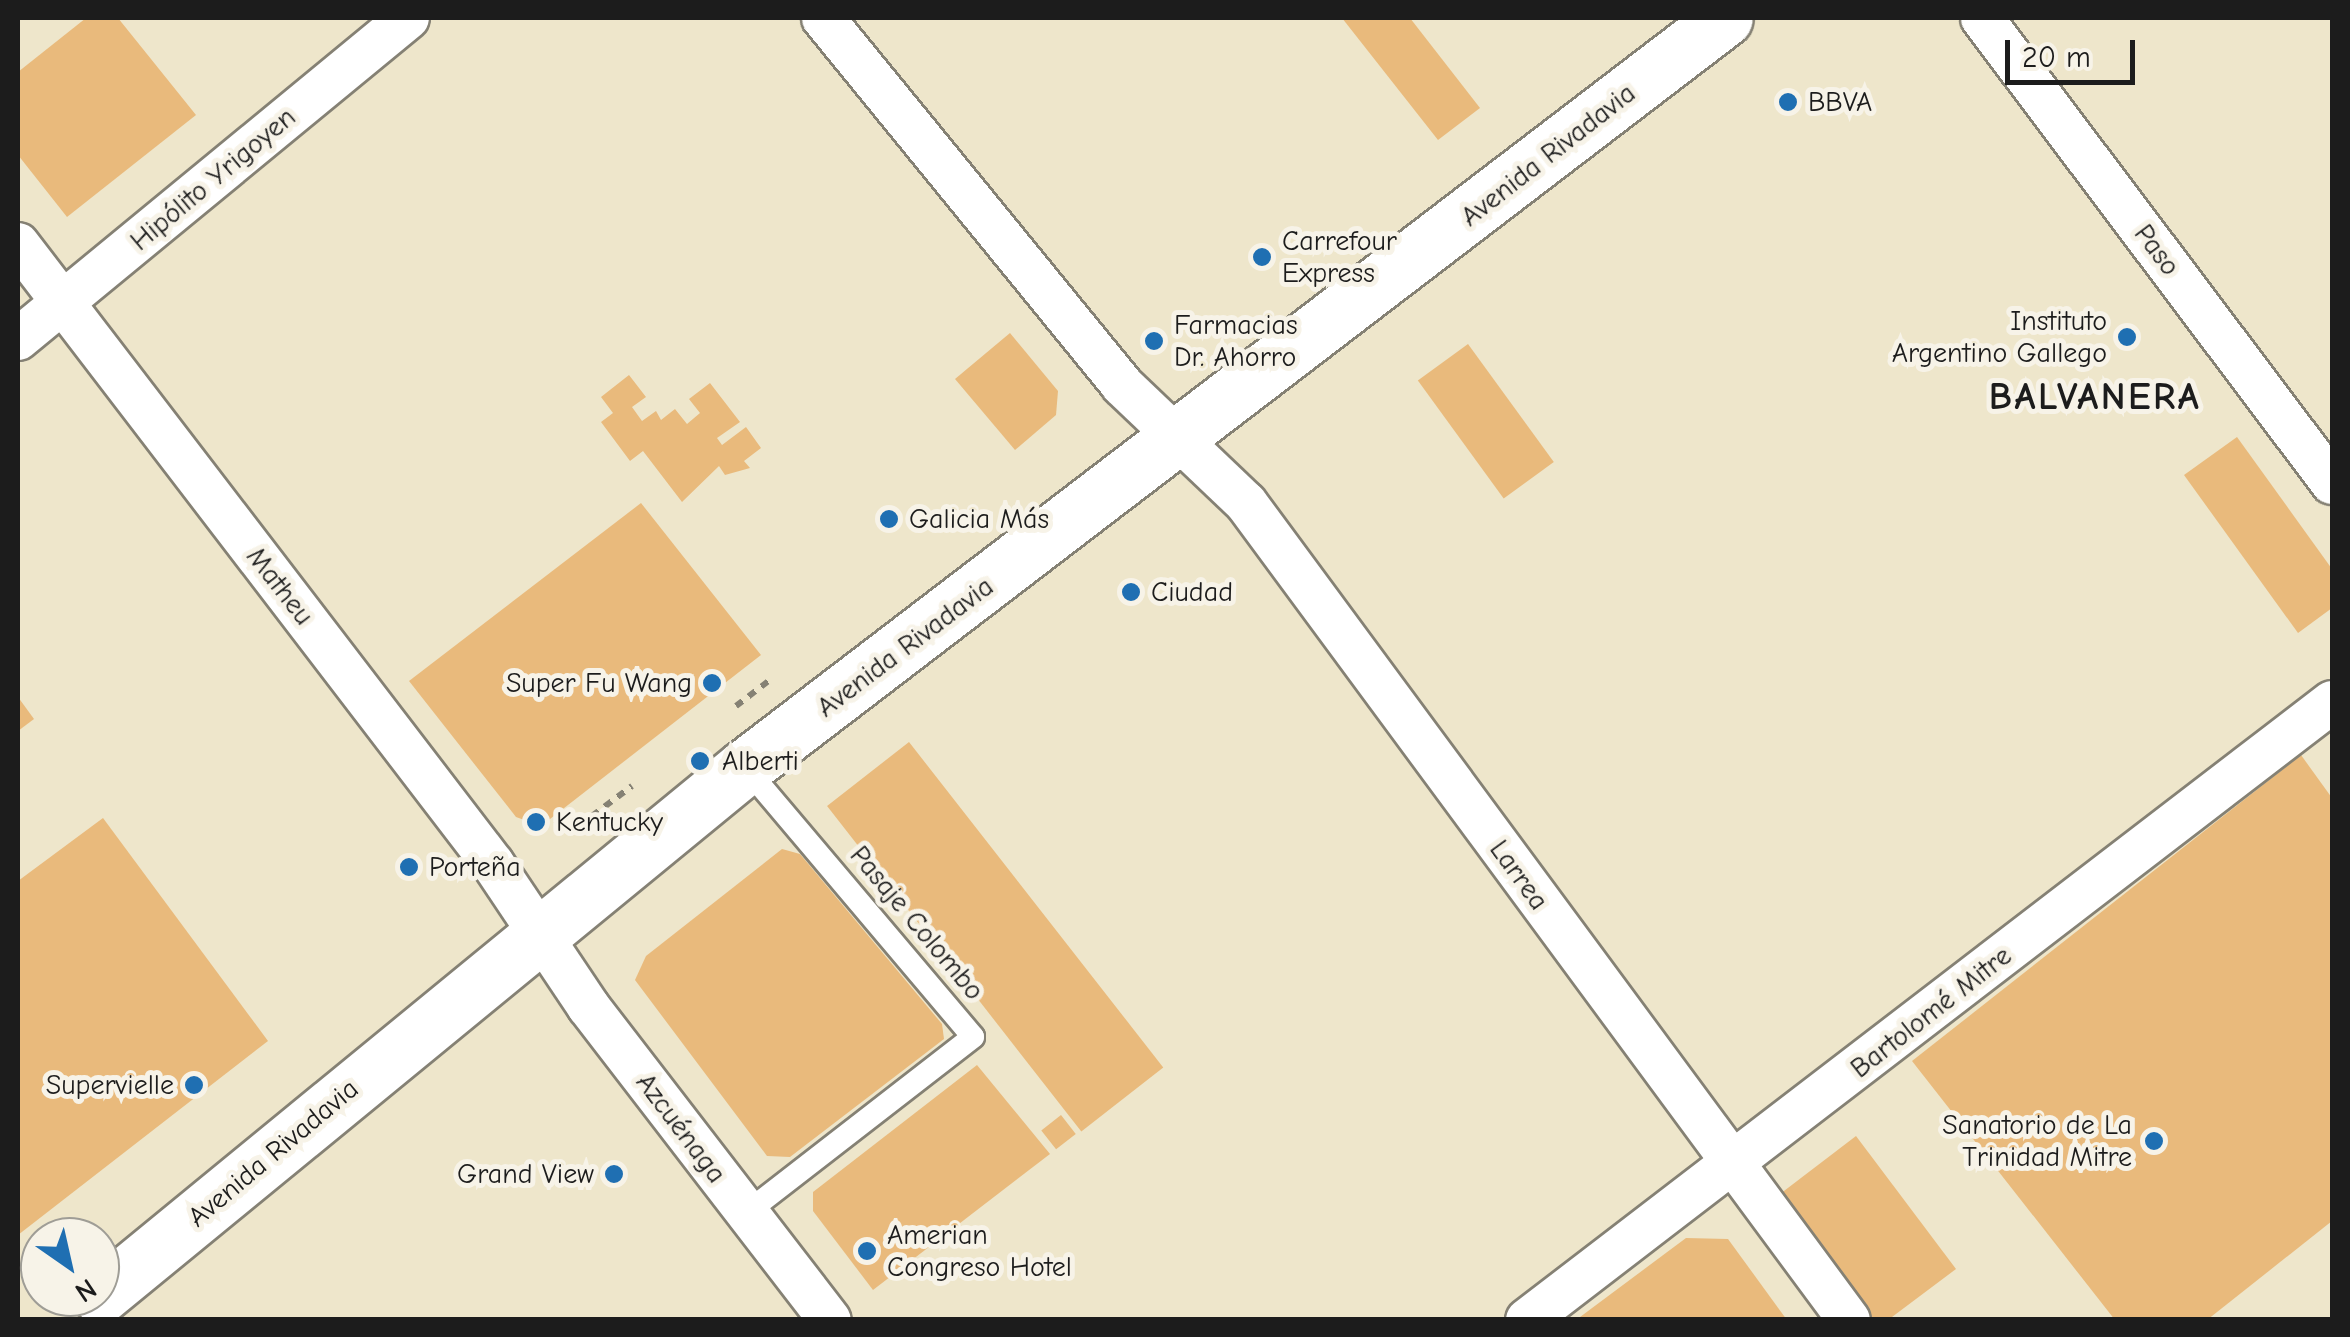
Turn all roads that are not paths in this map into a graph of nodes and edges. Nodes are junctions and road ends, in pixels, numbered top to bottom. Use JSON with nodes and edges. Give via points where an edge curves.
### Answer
{"nodes":[{"id":1,"x":408,"y":18,"type":"edge"},
{"id":2,"x":823,"y":18,"type":"edge"},
{"id":3,"x":1725,"y":18,"type":"edge"},
{"id":4,"x":1982,"y":18,"type":"edge"},
{"id":5,"x":18,"y":244,"type":"edge"},
{"id":6,"x":62,"y":303,"type":"junction"},
{"id":7,"x":18,"y":340,"type":"edge"},
{"id":8,"x":1177,"y":440,"type":"junction"},
{"id":9,"x":2332,"y":483,"type":"edge"},
{"id":10,"x":2332,"y":702,"type":"edge"},
{"id":11,"x":745,"y":768,"type":"junction"},
{"id":12,"x":539,"y":931,"type":"junction"},
{"id":13,"x":1732,"y":1165,"type":"junction"},
{"id":14,"x":746,"y":1212,"type":"junction"},
{"id":15,"x":120,"y":1280,"type":"edge"},
{"id":16,"x":830,"y":1320,"type":"edge"},
{"id":17,"x":1527,"y":1320,"type":"edge"},
{"id":18,"x":1849,"y":1320,"type":"edge"}],
"edges":[{"from":1,"to":6,"type":"street","name":"Hipólito Yrigoyen"},
{"from":2,"to":8,"type":"street","via":[[1122,385]]},
{"from":3,"to":8,"type":"main road","name":"Avenida Rivadavia"},
{"from":4,"to":9,"type":"street","name":"Paso"},
{"from":5,"to":6,"type":"street","name":"Matheu"},
{"from":6,"to":7,"type":"street","name":"Hipólito Yrigoyen"},
{"from":6,"to":12,"type":"street","name":"Matheu"},
{"from":8,"to":11,"type":"main road","name":"Avenida Rivadavia"},
{"from":8,"to":13,"type":"street","name":"Larrea","via":[[1246,504]]},
{"from":10,"to":13,"type":"street","name":"Bartolomé Mitre"},
{"from":11,"to":12,"type":"main road","name":"Avenida Rivadavia"},
{"from":11,"to":14,"type":"lane","name":"Pasaje Colombo","via":[[973,1037]]},
{"from":12,"to":14,"type":"street","name":"Azcuénaga","via":[[588,1006]]},
{"from":12,"to":15,"type":"main road","name":"Avenida Rivadavia"},
{"from":13,"to":17,"type":"street","name":"Bartolomé Mitre"},
{"from":13,"to":18,"type":"street","name":"Larrea"},
{"from":14,"to":16,"type":"street","name":"Azcuénaga"}]}
